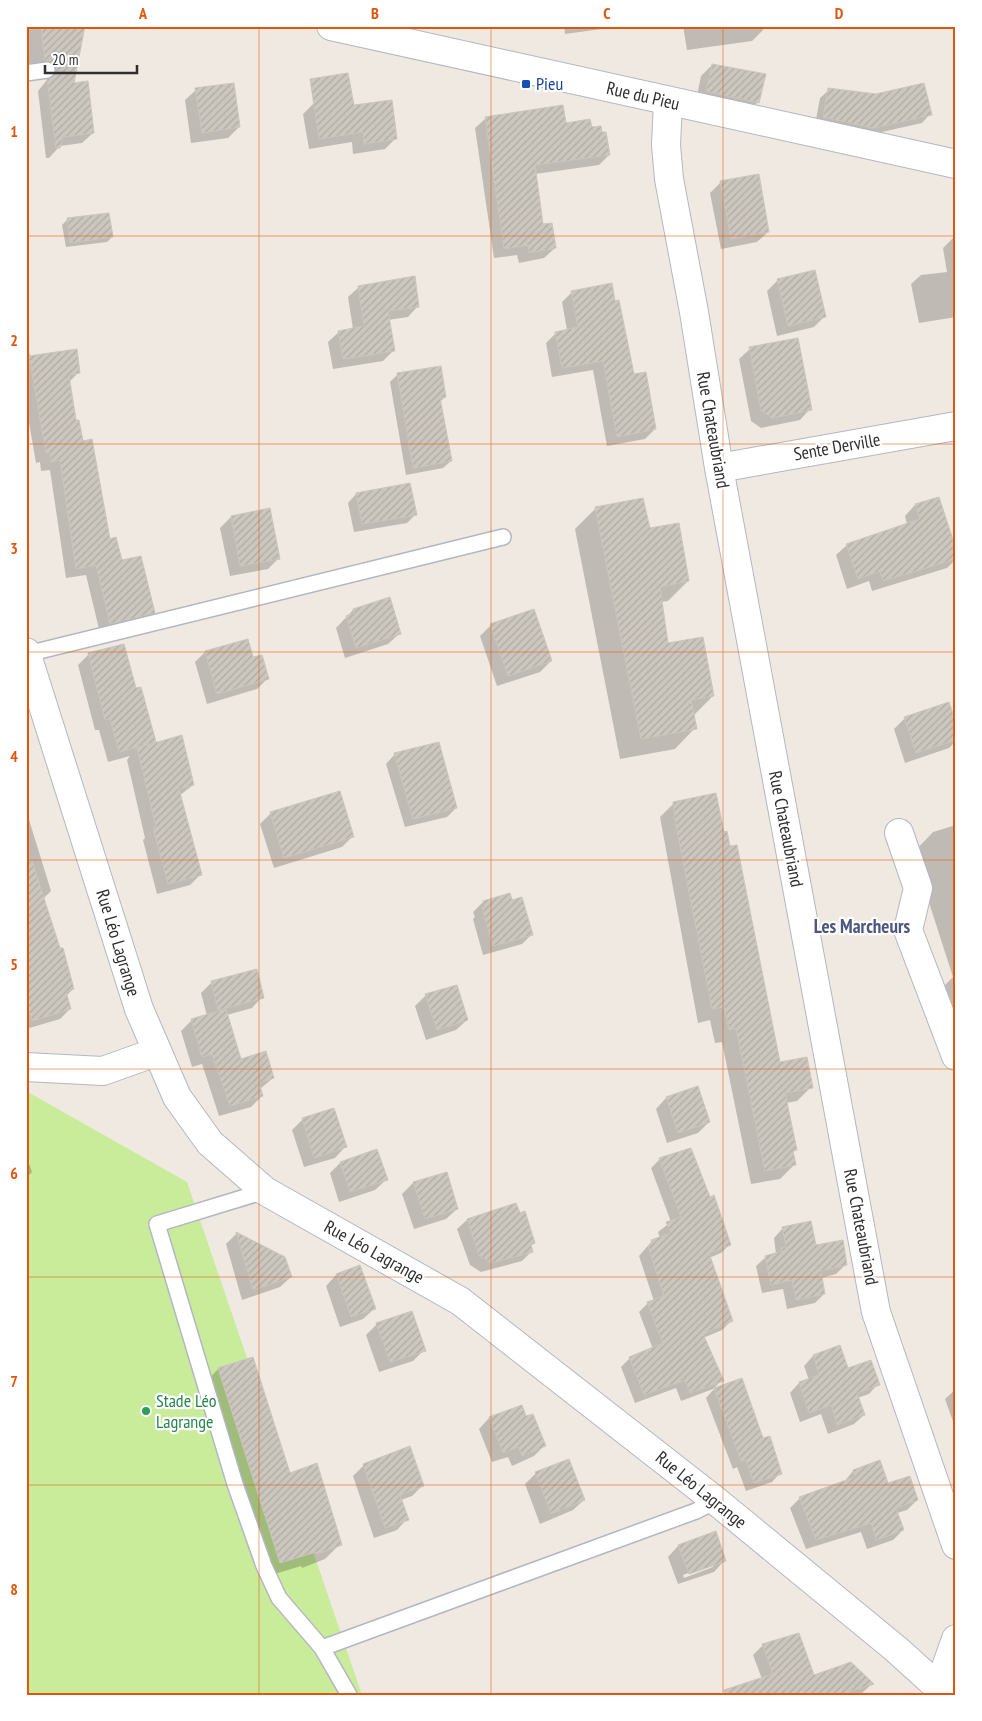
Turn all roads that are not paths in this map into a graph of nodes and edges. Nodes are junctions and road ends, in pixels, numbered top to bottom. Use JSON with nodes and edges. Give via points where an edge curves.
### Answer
{"nodes":[{"id":1,"x":331,"y":26,"type":"edge"},
{"id":2,"x":47,"y":70,"type":"dead end"},
{"id":3,"x":26,"y":72,"type":"edge"},
{"id":4,"x":668,"y":102,"type":"junction"},
{"id":5,"x":956,"y":164,"type":"edge"},
{"id":6,"x":956,"y":426,"type":"edge"},
{"id":7,"x":719,"y":468,"type":"junction"},
{"id":8,"x":503,"y":537,"type":"dead end"},
{"id":9,"x":27,"y":653,"type":"edge"},
{"id":10,"x":899,"y":833,"type":"dead end"},
{"id":11,"x":156,"y":1052,"type":"junction"},
{"id":12,"x":956,"y":1056,"type":"edge"},
{"id":13,"x":26,"y":1067,"type":"edge"},
{"id":14,"x":265,"y":1191,"type":"junction"},
{"id":15,"x":716,"y":1501,"type":"junction"},
{"id":16,"x":956,"y":1545,"type":"edge"},
{"id":17,"x":956,"y":1640,"type":"edge"},
{"id":18,"x":322,"y":1648,"type":"junction"},
{"id":19,"x":939,"y":1692,"type":"edge"},
{"id":20,"x":349,"y":1695,"type":"edge"}],
"edges":[{"from":1,"to":4,"type":"street","name":"Rue du Pieu"},
{"from":2,"to":3,"type":"lane"},
{"from":4,"to":5,"type":"street","name":"Rue du Pieu"},
{"from":4,"to":7,"type":"street","name":"Rue Chateaubriand","via":[[666,145],[669,179]]},
{"from":6,"to":7,"type":"street","name":"Sente Derville"},
{"from":7,"to":16,"type":"street","name":"Rue Chateaubriand","via":[[876,1312]]},
{"from":8,"to":9,"type":"lane"},
{"from":9,"to":11,"type":"street","name":"Rue Léo Lagrange","via":[[139,1009]]},
{"from":10,"to":12,"type":"street","via":[[918,888],[908,930]]},
{"from":11,"to":13,"type":"street","via":[[104,1070]]},
{"from":11,"to":14,"type":"street","name":"Rue Léo Lagrange","via":[[177,1096],[210,1143]]},
{"from":14,"to":15,"type":"street","name":"Rue Léo Lagrange","via":[[460,1301]]},
{"from":14,"to":18,"type":"lane","via":[[157,1224],[264,1566],[279,1598]]},
{"from":15,"to":18,"type":"lane"},
{"from":15,"to":19,"type":"street","name":"Rue Léo Lagrange","via":[[896,1649]]},
{"from":17,"to":19,"type":"street"},
{"from":18,"to":20,"type":"lane"}]}
